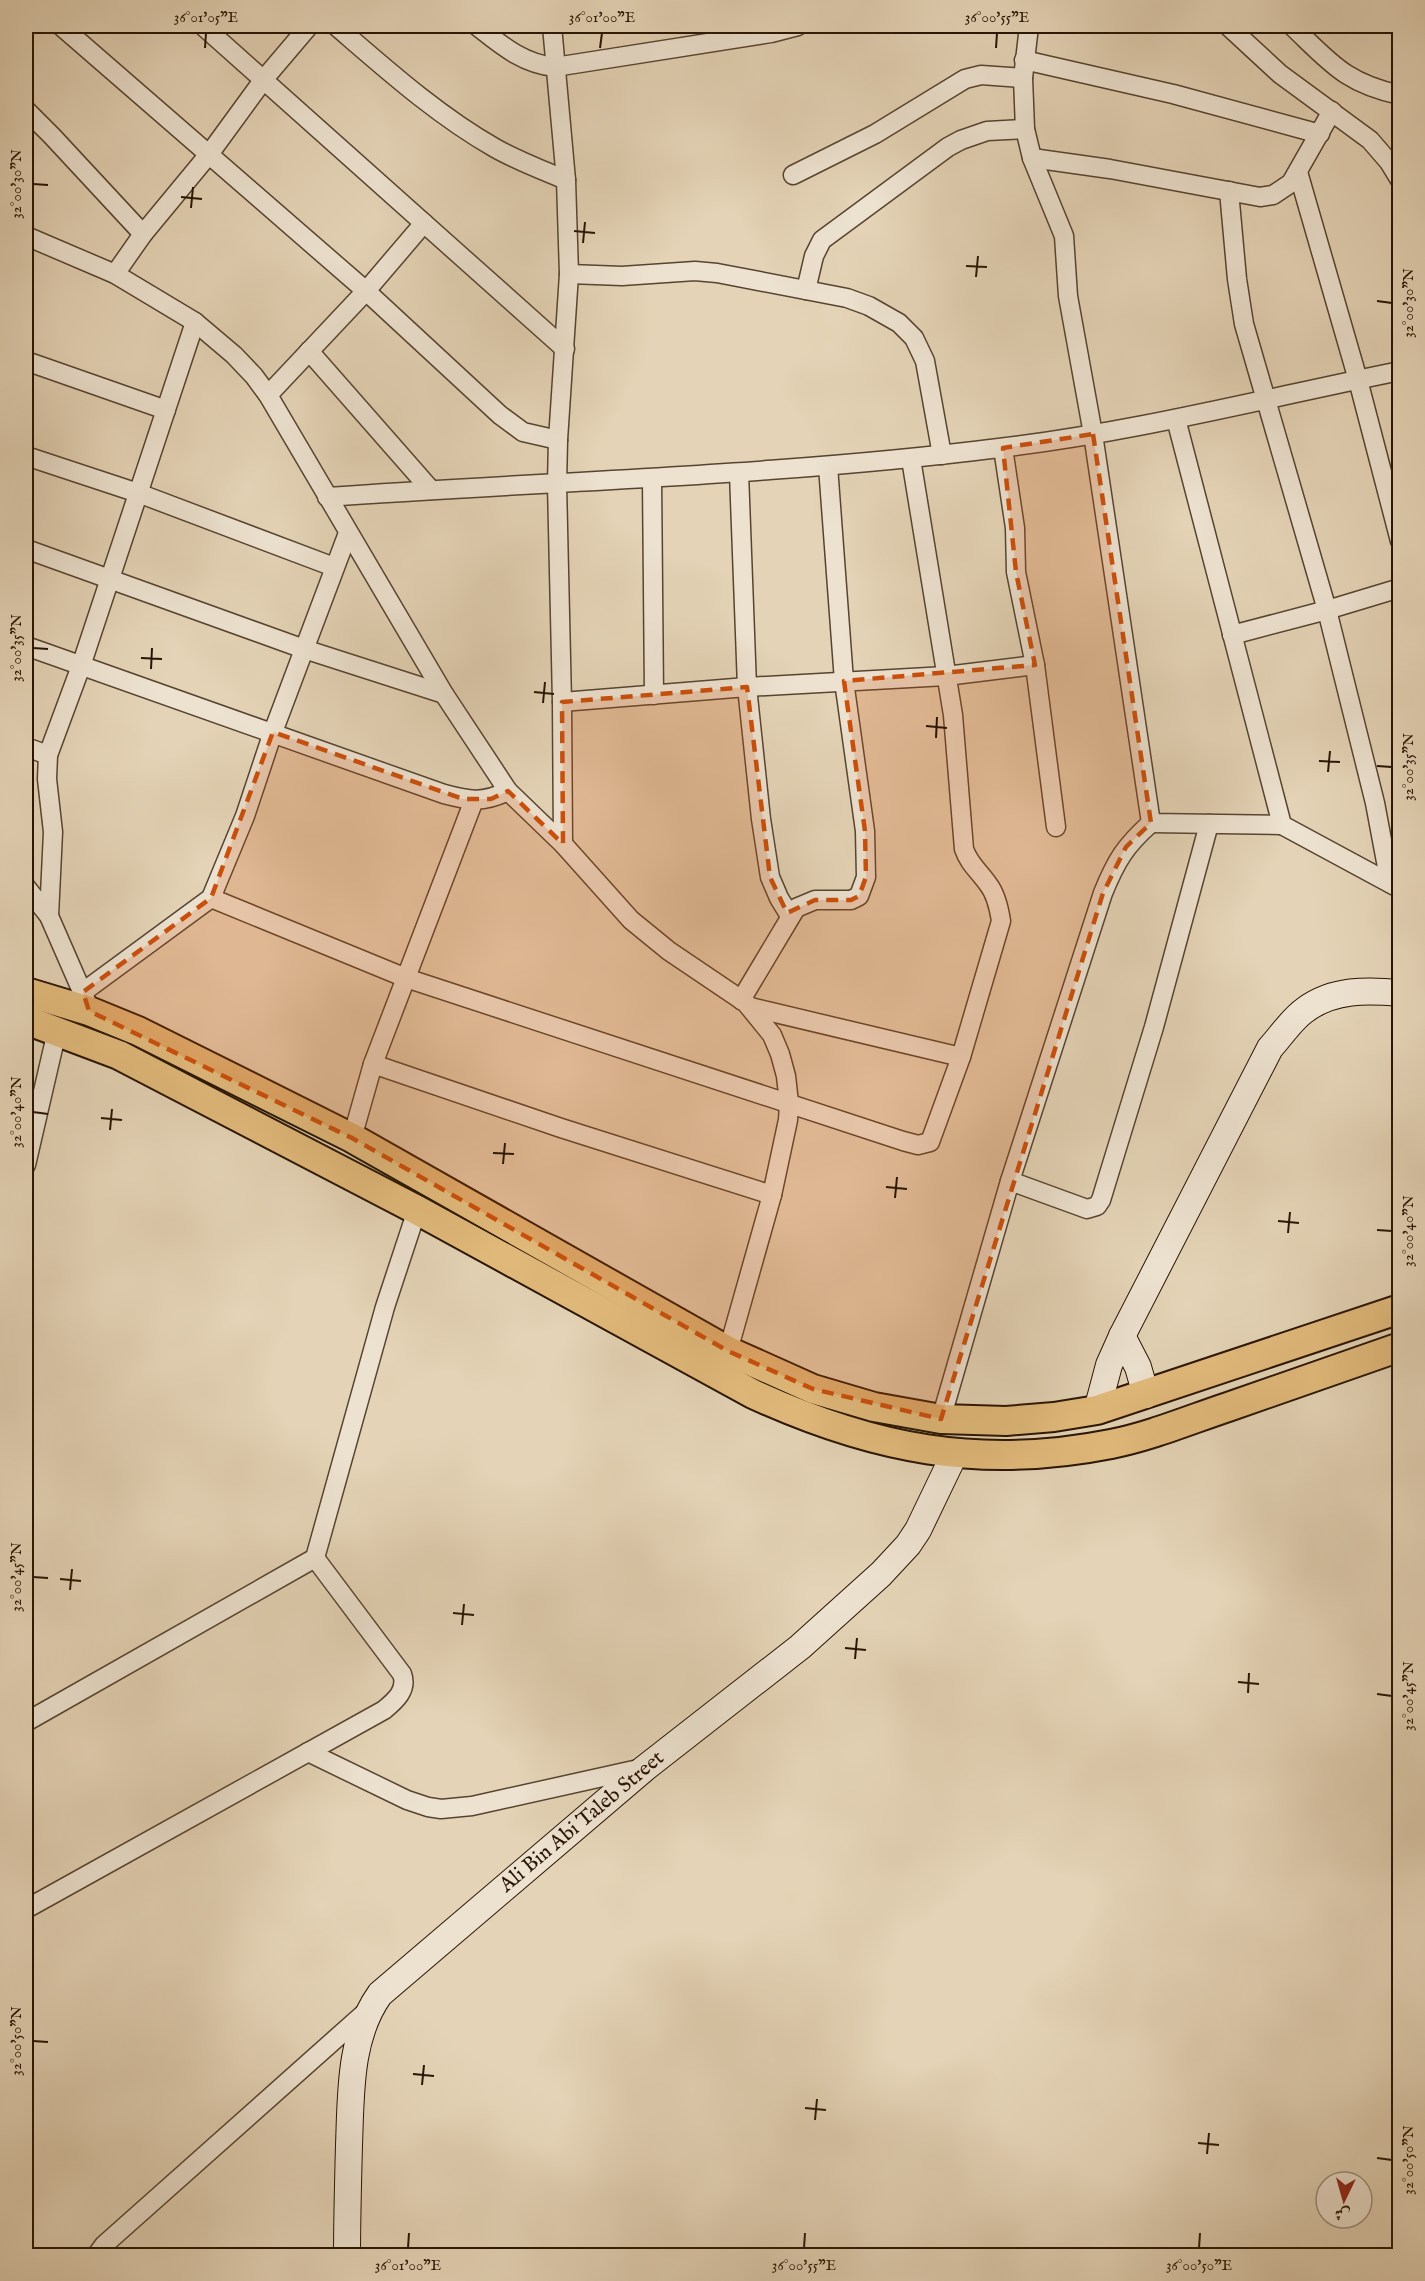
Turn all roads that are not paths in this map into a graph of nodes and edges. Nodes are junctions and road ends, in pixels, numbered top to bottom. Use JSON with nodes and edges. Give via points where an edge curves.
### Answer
{"nodes":[{"id":1,"x":61,"y":26,"type":"edge"},
{"id":2,"x":202,"y":26,"type":"edge"},
{"id":3,"x":309,"y":26,"type":"edge"},
{"id":4,"x":336,"y":26,"type":"edge"},
{"id":5,"x":477,"y":26,"type":"edge"},
{"id":6,"x":552,"y":26,"type":"edge"},
{"id":7,"x":798,"y":26,"type":"edge"},
{"id":8,"x":1029,"y":26,"type":"edge"},
{"id":9,"x":1228,"y":26,"type":"edge"},
{"id":10,"x":1292,"y":26,"type":"edge"},
{"id":11,"x":1024,"y":60,"type":"junction"},
{"id":12,"x":555,"y":67,"type":"junction"},
{"id":13,"x":1023,"y":78,"type":"junction"},
{"id":14,"x":264,"y":79,"type":"junction"},
{"id":15,"x":1400,"y":95,"type":"edge"},
{"id":16,"x":26,"y":110,"type":"edge"},
{"id":17,"x":1332,"y":111,"type":"junction"},
{"id":18,"x":1025,"y":129,"type":"junction"},
{"id":19,"x":1320,"y":134,"type":"junction"},
{"id":20,"x":210,"y":153,"type":"junction"},
{"id":21,"x":1032,"y":158,"type":"junction"},
{"id":22,"x":1298,"y":172,"type":"junction"},
{"id":23,"x":793,"y":175,"type":"dead end"},
{"id":24,"x":566,"y":180,"type":"junction"},
{"id":25,"x":1400,"y":180,"type":"edge"},
{"id":26,"x":1229,"y":191,"type":"junction"},
{"id":27,"x":424,"y":223,"type":"junction"},
{"id":28,"x":142,"y":234,"type":"junction"},
{"id":29,"x":26,"y":236,"type":"edge"},
{"id":30,"x":116,"y":273,"type":"junction"},
{"id":31,"x":569,"y":274,"type":"junction"},
{"id":32,"x":806,"y":290,"type":"junction"},
{"id":33,"x":366,"y":291,"type":"junction"},
{"id":34,"x":195,"y":322,"type":"junction"},
{"id":35,"x":565,"y":349,"type":"junction"},
{"id":36,"x":309,"y":351,"type":"junction"},
{"id":37,"x":26,"y":361,"type":"edge"},
{"id":38,"x":1400,"y":371,"type":"edge"},
{"id":39,"x":1358,"y":380,"type":"junction"},
{"id":40,"x":268,"y":395,"type":"junction"},
{"id":41,"x":1266,"y":401,"type":"junction"},
{"id":42,"x":166,"y":410,"type":"junction"},
{"id":43,"x":1176,"y":419,"type":"junction"},
{"id":44,"x":1094,"y":434,"type":"junction"},
{"id":45,"x":558,"y":440,"type":"junction"},
{"id":46,"x":1003,"y":448,"type":"junction"},
{"id":47,"x":942,"y":455,"type":"junction"},
{"id":48,"x":26,"y":456,"type":"edge"},
{"id":49,"x":911,"y":459,"type":"junction"},
{"id":50,"x":828,"y":466,"type":"junction"},
{"id":51,"x":739,"y":474,"type":"junction"},
{"id":52,"x":652,"y":478,"type":"junction"},
{"id":53,"x":557,"y":484,"type":"junction"},
{"id":54,"x":431,"y":490,"type":"junction"},
{"id":55,"x":138,"y":493,"type":"junction"},
{"id":56,"x":327,"y":497,"type":"junction"},
{"id":57,"x":348,"y":533,"type":"junction"},
{"id":58,"x":1400,"y":541,"type":"edge"},
{"id":59,"x":26,"y":549,"type":"edge"},
{"id":60,"x":334,"y":567,"type":"junction"},
{"id":61,"x":110,"y":579,"type":"junction"},
{"id":62,"x":1400,"y":588,"type":"edge"},
{"id":63,"x":1327,"y":610,"type":"junction"},
{"id":64,"x":1232,"y":635,"type":"junction"},
{"id":65,"x":26,"y":646,"type":"edge"},
{"id":66,"x":304,"y":649,"type":"junction"},
{"id":67,"x":1035,"y":665,"type":"junction"},
{"id":68,"x":81,"y":666,"type":"junction"},
{"id":69,"x":946,"y":676,"type":"junction"},
{"id":70,"x":844,"y":681,"type":"junction"},
{"id":71,"x":747,"y":687,"type":"junction"},
{"id":72,"x":444,"y":694,"type":"junction"},
{"id":73,"x":654,"y":695,"type":"junction"},
{"id":74,"x":562,"y":702,"type":"junction"},
{"id":75,"x":273,"y":732,"type":"junction"},
{"id":76,"x":26,"y":747,"type":"edge"},
{"id":77,"x":48,"y":755,"type":"junction"},
{"id":78,"x":508,"y":790,"type":"junction"},
{"id":79,"x":474,"y":800,"type":"junction"},
{"id":80,"x":1151,"y":823,"type":"junction"},
{"id":81,"x":1209,"y":824,"type":"junction"},
{"id":82,"x":1282,"y":825,"type":"junction"},
{"id":83,"x":1056,"y":827,"type":"dead end"},
{"id":84,"x":562,"y":844,"type":"junction"},
{"id":85,"x":1395,"y":886,"type":"edge"},
{"id":86,"x":26,"y":887,"type":"edge"},
{"id":87,"x":211,"y":898,"type":"junction"},
{"id":88,"x":49,"y":916,"type":"junction"},
{"id":89,"x":790,"y":916,"type":"junction"},
{"id":90,"x":406,"y":978,"type":"junction"},
{"id":91,"x":26,"y":992,"type":"edge"},
{"id":92,"x":1400,"y":993,"type":"edge"},
{"id":93,"x":86,"y":1001,"type":"junction"},
{"id":94,"x":745,"y":1004,"type":"junction"},
{"id":95,"x":26,"y":1020,"type":"edge"},
{"id":96,"x":57,"y":1030,"type":"junction"},
{"id":97,"x":961,"y":1057,"type":"junction"},
{"id":98,"x":373,"y":1064,"type":"junction"},
{"id":99,"x":789,"y":1103,"type":"junction"},
{"id":100,"x":352,"y":1138,"type":"junction"},
{"id":101,"x":26,"y":1164,"type":"edge"},
{"id":102,"x":1010,"y":1181,"type":"junction"},
{"id":103,"x":772,"y":1195,"type":"junction"},
{"id":104,"x":417,"y":1210,"type":"junction"},
{"id":105,"x":1400,"y":1309,"type":"edge"},
{"id":106,"x":1122,"y":1336,"type":"junction"},
{"id":107,"x":1400,"y":1347,"type":"edge"},
{"id":108,"x":728,"y":1351,"type":"junction"},
{"id":109,"x":1146,"y":1395,"type":"junction"},
{"id":110,"x":1097,"y":1410,"type":"junction"},
{"id":111,"x":941,"y":1419,"type":"junction"},
{"id":112,"x":955,"y":1453,"type":"junction"},
{"id":113,"x":315,"y":1558,"type":"junction"},
{"id":114,"x":26,"y":1722,"type":"edge"},
{"id":115,"x":308,"y":1752,"type":"junction"},
{"id":116,"x":645,"y":1768,"type":"junction"},
{"id":117,"x":26,"y":1909,"type":"edge"},
{"id":118,"x":369,"y":2009,"type":"junction"},
{"id":119,"x":96,"y":2256,"type":"edge"},
{"id":120,"x":347,"y":2256,"type":"edge"}],
"edges":[{"from":1,"to":20,"type":"street"},
{"from":2,"to":14,"type":"street"},
{"from":3,"to":14,"type":"street"},
{"from":4,"to":24,"type":"street","via":[[476,137]]},
{"from":5,"to":12,"type":"street","via":[[527,62]]},
{"from":6,"to":12,"type":"street"},
{"from":7,"to":12,"type":"street"},
{"from":8,"to":11,"type":"street"},
{"from":9,"to":17,"type":"street","via":[[1280,74]]},
{"from":10,"to":15,"type":"street","via":[[1341,73],[1374,90]]},
{"from":11,"to":13,"type":"street"},
{"from":11,"to":19,"type":"street","via":[[1173,94]]},
{"from":12,"to":24,"type":"street"},
{"from":13,"to":18,"type":"street"},
{"from":13,"to":23,"type":"street","via":[[981,75],[965,79],[875,134]]},
{"from":14,"to":20,"type":"street"},
{"from":14,"to":27,"type":"street"},
{"from":16,"to":28,"type":"street"},
{"from":17,"to":19,"type":"street"},
{"from":17,"to":25,"type":"street","via":[[1370,140]]},
{"from":18,"to":21,"type":"street"},
{"from":18,"to":32,"type":"street","via":[[973,134],[948,147],[822,240]]},
{"from":19,"to":22,"type":"street"},
{"from":20,"to":28,"type":"street"},
{"from":20,"to":33,"type":"street"},
{"from":21,"to":26,"type":"street"},
{"from":21,"to":44,"type":"street","via":[[1064,236],[1068,296]]},
{"from":22,"to":26,"type":"street","via":[[1291,183],[1273,195],[1260,197]]},
{"from":22,"to":39,"type":"street"},
{"from":24,"to":31,"type":"street"},
{"from":26,"to":41,"type":"street","via":[[1244,324]]},
{"from":27,"to":33,"type":"street"},
{"from":27,"to":35,"type":"street"},
{"from":28,"to":30,"type":"street"},
{"from":29,"to":30,"type":"street"},
{"from":30,"to":34,"type":"street"},
{"from":31,"to":32,"type":"street","via":[[622,276],[695,271]]},
{"from":31,"to":35,"type":"street"},
{"from":32,"to":47,"type":"street","via":[[869,306],[899,323],[914,338],[925,361]]},
{"from":33,"to":36,"type":"street"},
{"from":33,"to":45,"type":"street","via":[[500,415],[524,432]]},
{"from":34,"to":40,"type":"street","via":[[234,355]]},
{"from":34,"to":42,"type":"street"},
{"from":35,"to":45,"type":"street"},
{"from":36,"to":40,"type":"street"},
{"from":36,"to":54,"type":"street"},
{"from":37,"to":42,"type":"street"},
{"from":38,"to":39,"type":"street"},
{"from":39,"to":41,"type":"street"},
{"from":39,"to":58,"type":"street"},
{"from":40,"to":56,"type":"street"},
{"from":41,"to":43,"type":"street"},
{"from":41,"to":63,"type":"street"},
{"from":42,"to":55,"type":"street"},
{"from":43,"to":44,"type":"street"},
{"from":43,"to":64,"type":"street"},
{"from":44,"to":46,"type":"street"},
{"from":44,"to":80,"type":"street"},
{"from":45,"to":53,"type":"street"},
{"from":46,"to":47,"type":"street"},
{"from":46,"to":67,"type":"street","via":[[1015,528],[1016,572]]},
{"from":47,"to":49,"type":"street"},
{"from":48,"to":55,"type":"street"},
{"from":49,"to":50,"type":"street"},
{"from":49,"to":69,"type":"street"},
{"from":50,"to":51,"type":"street"},
{"from":50,"to":70,"type":"street"},
{"from":51,"to":52,"type":"street"},
{"from":51,"to":71,"type":"street"},
{"from":52,"to":53,"type":"street"},
{"from":52,"to":73,"type":"street"},
{"from":53,"to":54,"type":"street"},
{"from":53,"to":74,"type":"street"},
{"from":54,"to":56,"type":"street"},
{"from":55,"to":60,"type":"street"},
{"from":55,"to":61,"type":"street"},
{"from":56,"to":57,"type":"street"},
{"from":57,"to":60,"type":"street"},
{"from":57,"to":72,"type":"street"},
{"from":59,"to":61,"type":"street"},
{"from":60,"to":66,"type":"street"},
{"from":61,"to":66,"type":"street"},
{"from":61,"to":68,"type":"street"},
{"from":62,"to":63,"type":"street"},
{"from":63,"to":64,"type":"street"},
{"from":63,"to":85,"type":"street"},
{"from":64,"to":82,"type":"street"},
{"from":65,"to":68,"type":"street"},
{"from":66,"to":72,"type":"street"},
{"from":66,"to":75,"type":"street"},
{"from":67,"to":69,"type":"street"},
{"from":67,"to":83,"type":"street"},
{"from":68,"to":75,"type":"street"},
{"from":68,"to":77,"type":"street"},
{"from":69,"to":70,"type":"street"},
{"from":69,"to":97,"type":"street","via":[[964,849],[968,861],[990,886],[1001,921]]},
{"from":70,"to":71,"type":"street"},
{"from":70,"to":89,"type":"street","via":[[865,831],[866,877],[858,896],[851,900],[815,900],[796,908]]},
{"from":71,"to":73,"type":"street"},
{"from":71,"to":89,"type":"street","via":[[770,877]]},
{"from":72,"to":78,"type":"street"},
{"from":73,"to":74,"type":"street"},
{"from":74,"to":84,"type":"street"},
{"from":75,"to":79,"type":"street","via":[[444,794]]},
{"from":75,"to":87,"type":"street","via":[[245,816]]},
{"from":76,"to":77,"type":"street"},
{"from":77,"to":88,"type":"street","via":[[53,832]]},
{"from":78,"to":79,"type":"street","via":[[491,799]]},
{"from":78,"to":84,"type":"street"},
{"from":79,"to":90,"type":"street"},
{"from":80,"to":81,"type":"street"},
{"from":80,"to":102,"type":"street","via":[[1126,847],[1103,893]]},
{"from":81,"to":82,"type":"street"},
{"from":81,"to":102,"type":"street","via":[[1154,1027],[1101,1200],[1087,1209]]},
{"from":82,"to":85,"type":"street"},
{"from":84,"to":94,"type":"street","via":[[632,920]]},
{"from":86,"to":88,"type":"street"},
{"from":87,"to":90,"type":"street"},
{"from":87,"to":93,"type":"street"},
{"from":88,"to":93,"type":"street"},
{"from":89,"to":94,"type":"street"},
{"from":90,"to":98,"type":"street"},
{"from":90,"to":99,"type":"street"},
{"from":91,"to":93,"type":"main road"},
{"from":92,"to":106,"type":"street","via":[[1363,990],[1337,994],[1305,1010],[1270,1048]]},
{"from":93,"to":100,"type":"main road"},
{"from":94,"to":97,"type":"street"},
{"from":94,"to":99,"type":"street","via":[[772,1035],[780,1054]]},
{"from":95,"to":96,"type":"main road"},
{"from":96,"to":101,"type":"street"},
{"from":96,"to":104,"type":"main road","via":[[118,1055]]},
{"from":97,"to":99,"type":"street","via":[[930,1142],[925,1145]]},
{"from":98,"to":100,"type":"street"},
{"from":98,"to":103,"type":"street"},
{"from":99,"to":103,"type":"street"},
{"from":100,"to":108,"type":"main road"},
{"from":102,"to":111,"type":"street"},
{"from":103,"to":108,"type":"street"},
{"from":104,"to":112,"type":"main road","via":[[753,1394],[801,1416],[903,1446]]},
{"from":104,"to":113,"type":"street","via":[[385,1307]]},
{"from":105,"to":109,"type":"main road"},
{"from":106,"to":109,"type":"street","via":[[1138,1367]]},
{"from":106,"to":110,"type":"street","via":[[1109,1365]]},
{"from":107,"to":112,"type":"main road","via":[[1157,1432],[1111,1444],[1050,1453]]},
{"from":108,"to":111,"type":"main road","via":[[813,1389],[874,1407]]},
{"from":109,"to":110,"type":"main road"},
{"from":110,"to":111,"type":"main road","via":[[1006,1421]]},
{"from":112,"to":116,"type":"street","name":"Ali Bin Abi Taleb Street","via":[[918,1530],[881,1574],[791,1654]]},
{"from":113,"to":114,"type":"street"},
{"from":113,"to":115,"type":"street","via":[[405,1680],[397,1699],[384,1710]]},
{"from":115,"to":116,"type":"street","via":[[407,1800],[441,1809],[472,1806]]},
{"from":115,"to":117,"type":"street"},
{"from":116,"to":118,"type":"street","name":"Ali Bin Abi Taleb Street","via":[[380,1994]]},
{"from":118,"to":119,"type":"street"},
{"from":118,"to":120,"type":"street","name":"Ali Bin Abi Taleb Street","via":[[353,2072]]}]}
